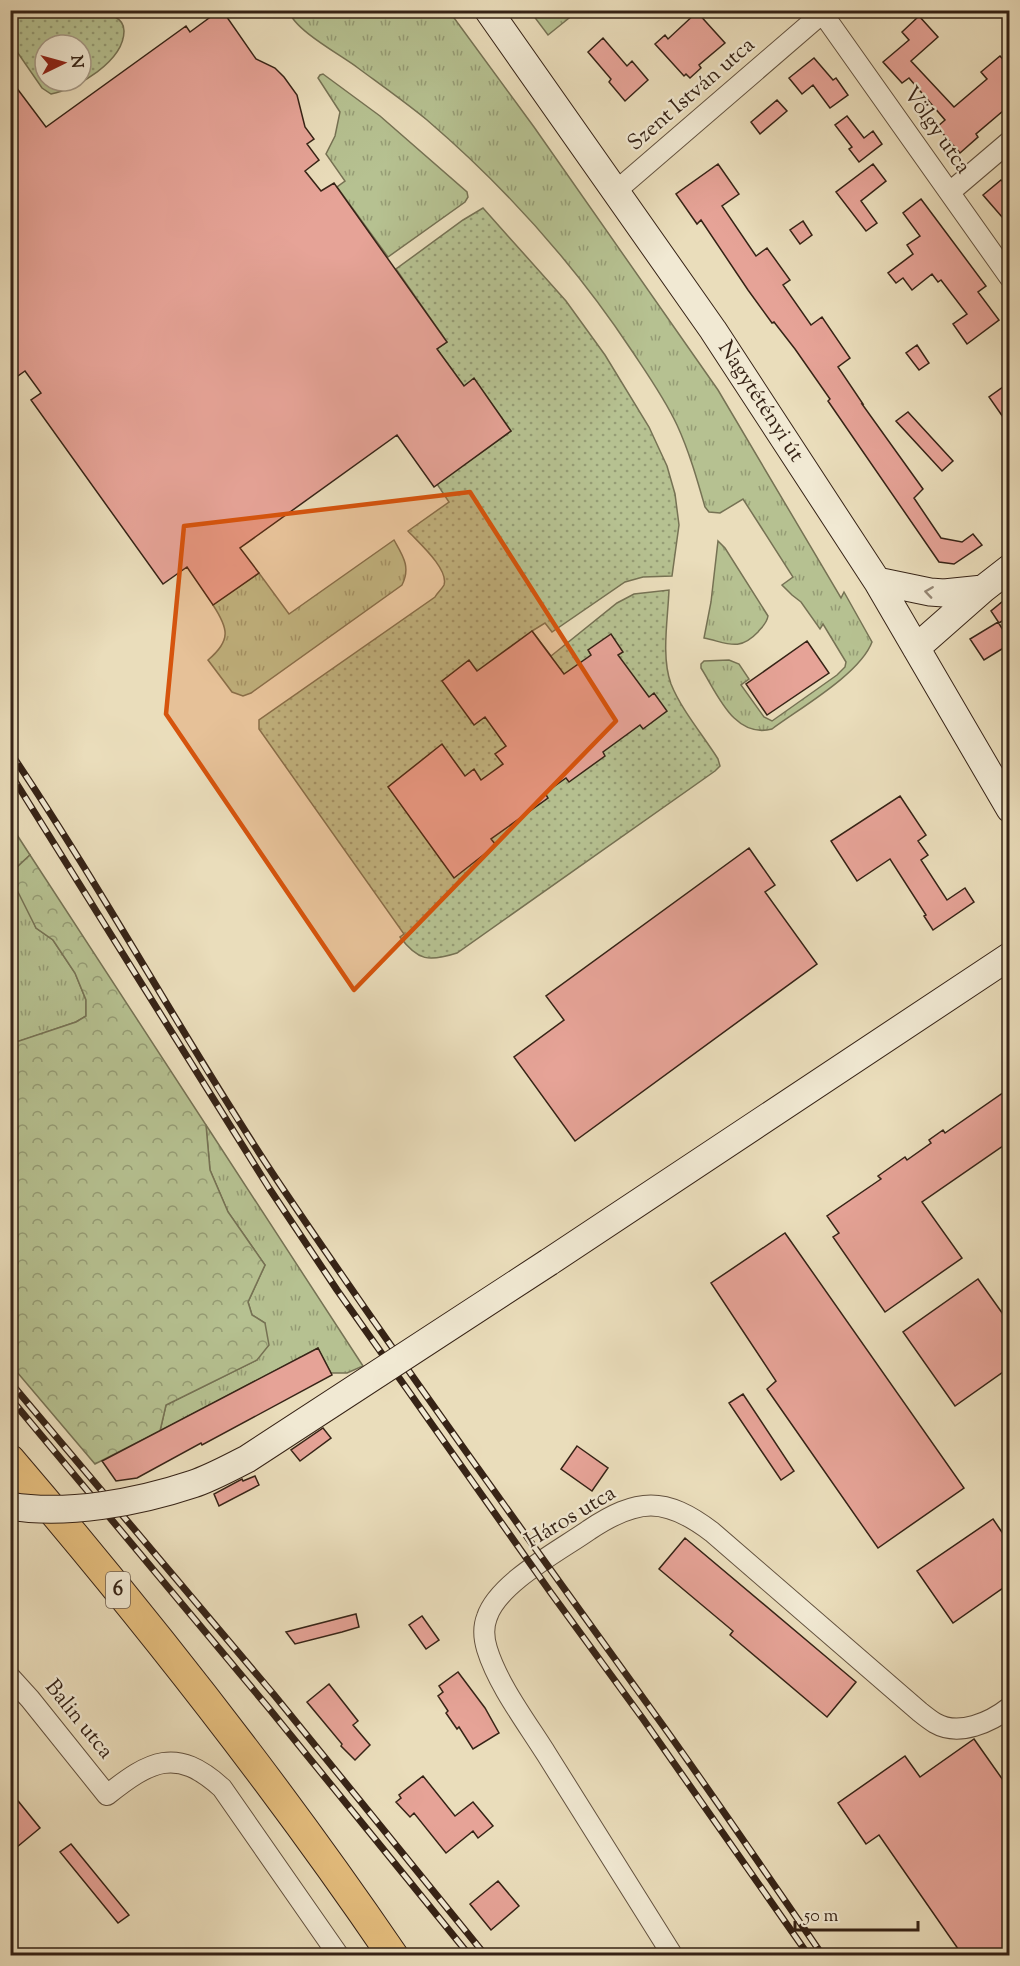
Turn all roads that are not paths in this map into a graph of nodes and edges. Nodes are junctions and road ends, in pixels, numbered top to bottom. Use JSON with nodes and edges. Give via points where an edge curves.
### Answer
{"nodes":[{"id":1,"x":488,"y":10,"type":"edge"},
{"id":2,"x":824,"y":12,"type":"edge"},
{"id":3,"x":1010,"y":141,"type":"edge"},
{"id":4,"x":616,"y":191,"type":"junction"},
{"id":5,"x":950,"y":192,"type":"junction"},
{"id":6,"x":1010,"y":278,"type":"edge"},
{"id":7,"x":1010,"y":568,"type":"edge"},
{"id":8,"x":877,"y":581,"type":"junction"},
{"id":9,"x":983,"y":589,"type":"junction"},
{"id":10,"x":916,"y":648,"type":"junction"},
{"id":11,"x":1010,"y":808,"type":"edge"},
{"id":12,"x":1008,"y":957,"type":"edge"},
{"id":13,"x":10,"y":1460,"type":"edge"},
{"id":14,"x":10,"y":1506,"type":"edge"},
{"id":15,"x":10,"y":1677,"type":"edge"},
{"id":16,"x":1010,"y":1707,"type":"edge"},
{"id":17,"x":339,"y":1956,"type":"edge"},
{"id":18,"x":393,"y":1956,"type":"edge"},
{"id":19,"x":673,"y":1956,"type":"edge"}],
"edges":[{"from":1,"to":4,"type":"street","name":"Nagytétényi út"},
{"from":2,"to":4,"type":"street","name":"Szent István utca"},
{"from":2,"to":5,"type":"street","name":"Völgy utca"},
{"from":3,"to":5,"type":"street"},
{"from":4,"to":8,"type":"street","name":"Nagytétényi út","via":[[714,330]]},
{"from":5,"to":6,"type":"street","name":"Völgy utca"},
{"from":7,"to":9,"type":"street"},
{"from":9,"to":8,"type":"street","one_way":true,"via":[[930,592]]},
{"from":8,"to":10,"type":"street","name":"Nagytétényi út"},
{"from":9,"to":10,"type":"street"},
{"from":10,"to":11,"type":"street","name":"Nagytétényi út"},
{"from":12,"to":14,"type":"street","bridge":true,"via":[[247,1460],[194,1484],[138,1499],[83,1508]]},
{"from":13,"to":18,"type":"main road","number":"6","via":[[225,1722]]},
{"from":15,"to":17,"type":"street","name":"Balin utca","via":[[107,1795],[133,1774],[154,1765],[188,1764],[207,1775],[222,1788]]},
{"from":16,"to":19,"type":"street","name":"Háros utca","via":[[982,1724],[952,1728],[937,1725],[712,1532],[681,1511],[666,1506],[635,1506],[619,1512],[509,1586],[494,1602],[486,1620],[486,1648],[493,1665]]}]}
